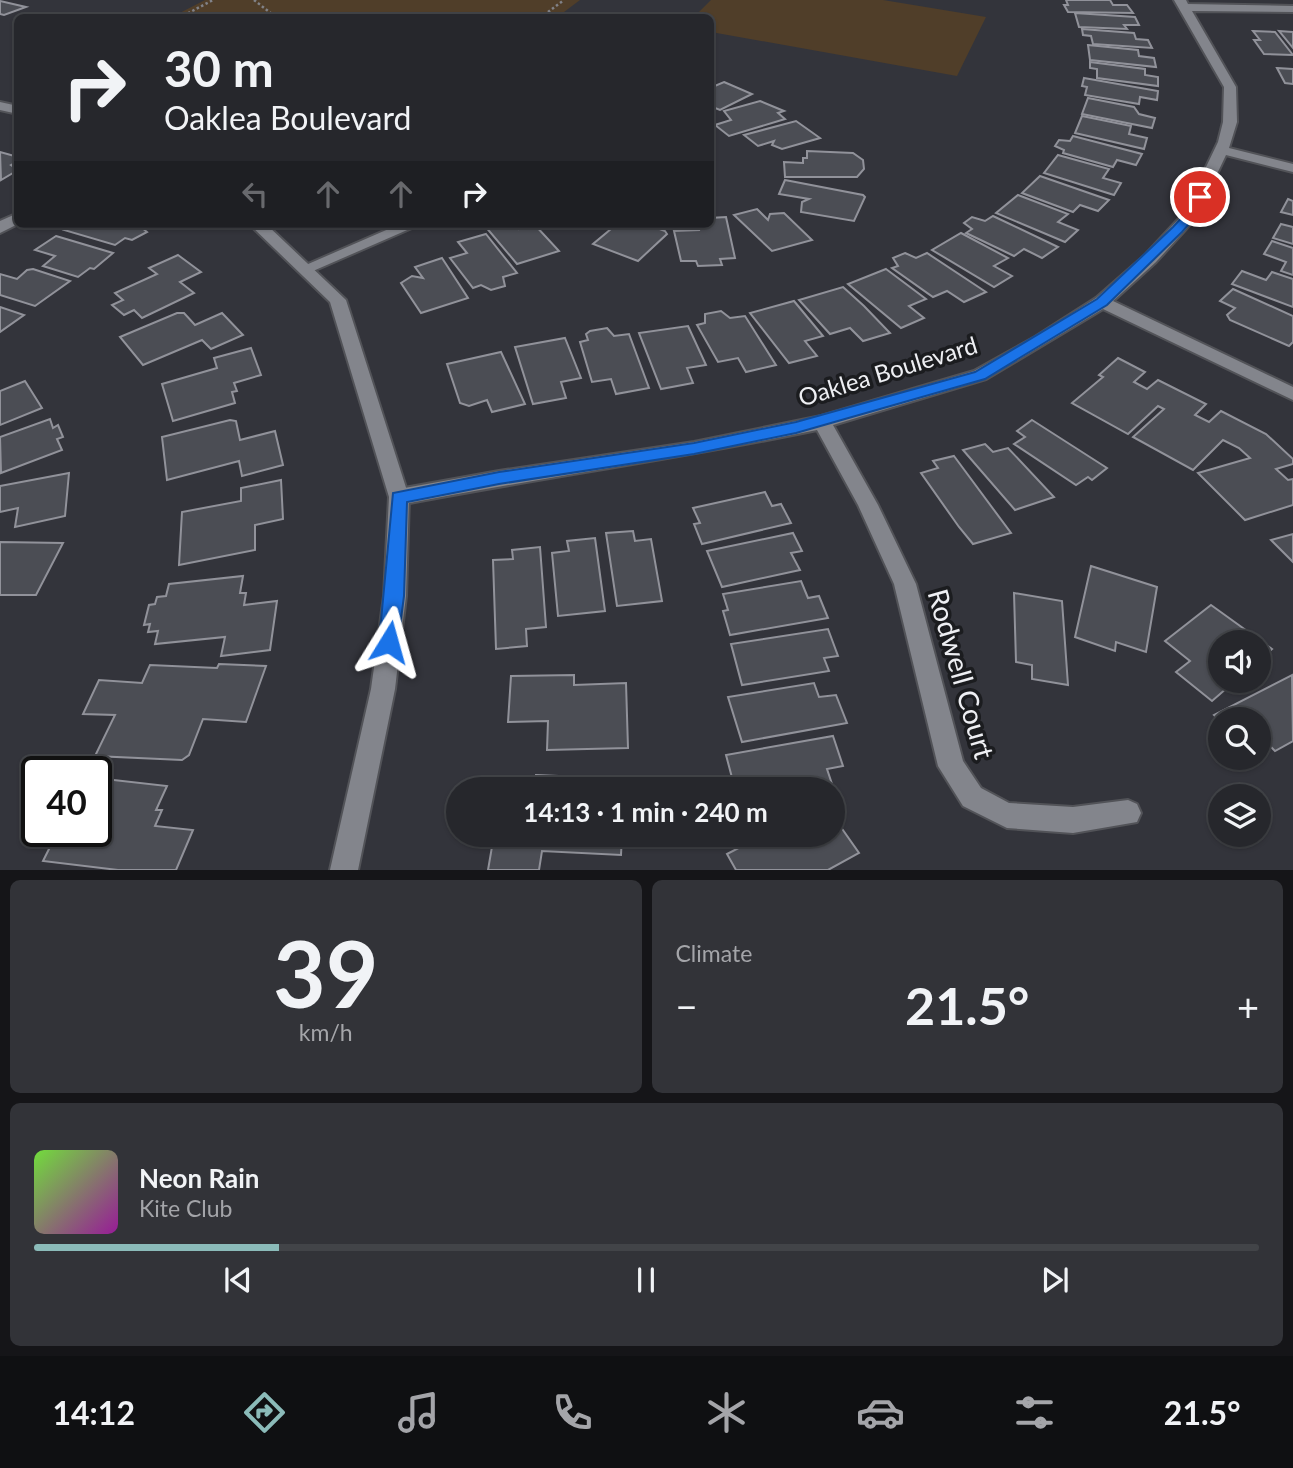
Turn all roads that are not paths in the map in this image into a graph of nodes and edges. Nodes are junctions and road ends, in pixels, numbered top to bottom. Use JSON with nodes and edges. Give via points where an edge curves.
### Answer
{"nodes":[{"id":1,"x":1182,"y":4,"type":"edge"},
{"id":2,"x":1293,"y":9,"type":"edge"},
{"id":3,"x":1221,"y":150,"type":"junction"},
{"id":4,"x":1293,"y":168,"type":"edge"},
{"id":5,"x":262,"y":228,"type":"edge"},
{"id":6,"x":403,"y":228,"type":"edge"},
{"id":7,"x":307,"y":268,"type":"junction"},
{"id":8,"x":1102,"y":302,"type":"junction"},
{"id":9,"x":1293,"y":394,"type":"edge"},
{"id":10,"x":822,"y":422,"type":"junction"},
{"id":11,"x":399,"y":497,"type":"junction"},
{"id":12,"x":1128,"y":813,"type":"dead end"},
{"id":13,"x":344,"y":870,"type":"edge"}],
"edges":[{"from":1,"to":2,"type":"street"},
{"from":1,"to":3,"type":"street","name":"Oaklea Boulevard","via":[[1230,87],[1230,122]]},
{"from":3,"to":4,"type":"street"},
{"from":3,"to":8,"type":"street","name":"Oaklea Boulevard","via":[[1191,215]]},
{"from":5,"to":7,"type":"street"},
{"from":6,"to":7,"type":"street"},
{"from":7,"to":11,"type":"street","via":[[338,300]]},
{"from":8,"to":9,"type":"street"},
{"from":8,"to":10,"type":"street","name":"Oaklea Boulevard","via":[[980,375]]},
{"from":10,"to":11,"type":"street","name":"Oaklea Boulevard","via":[[694,449]]},
{"from":10,"to":12,"type":"street","name":"Rodwell Court","via":[[905,584],[951,766],[972,797],[1007,815],[1073,820]]},
{"from":11,"to":13,"type":"street","via":[[395,596],[383,688]]}]}
